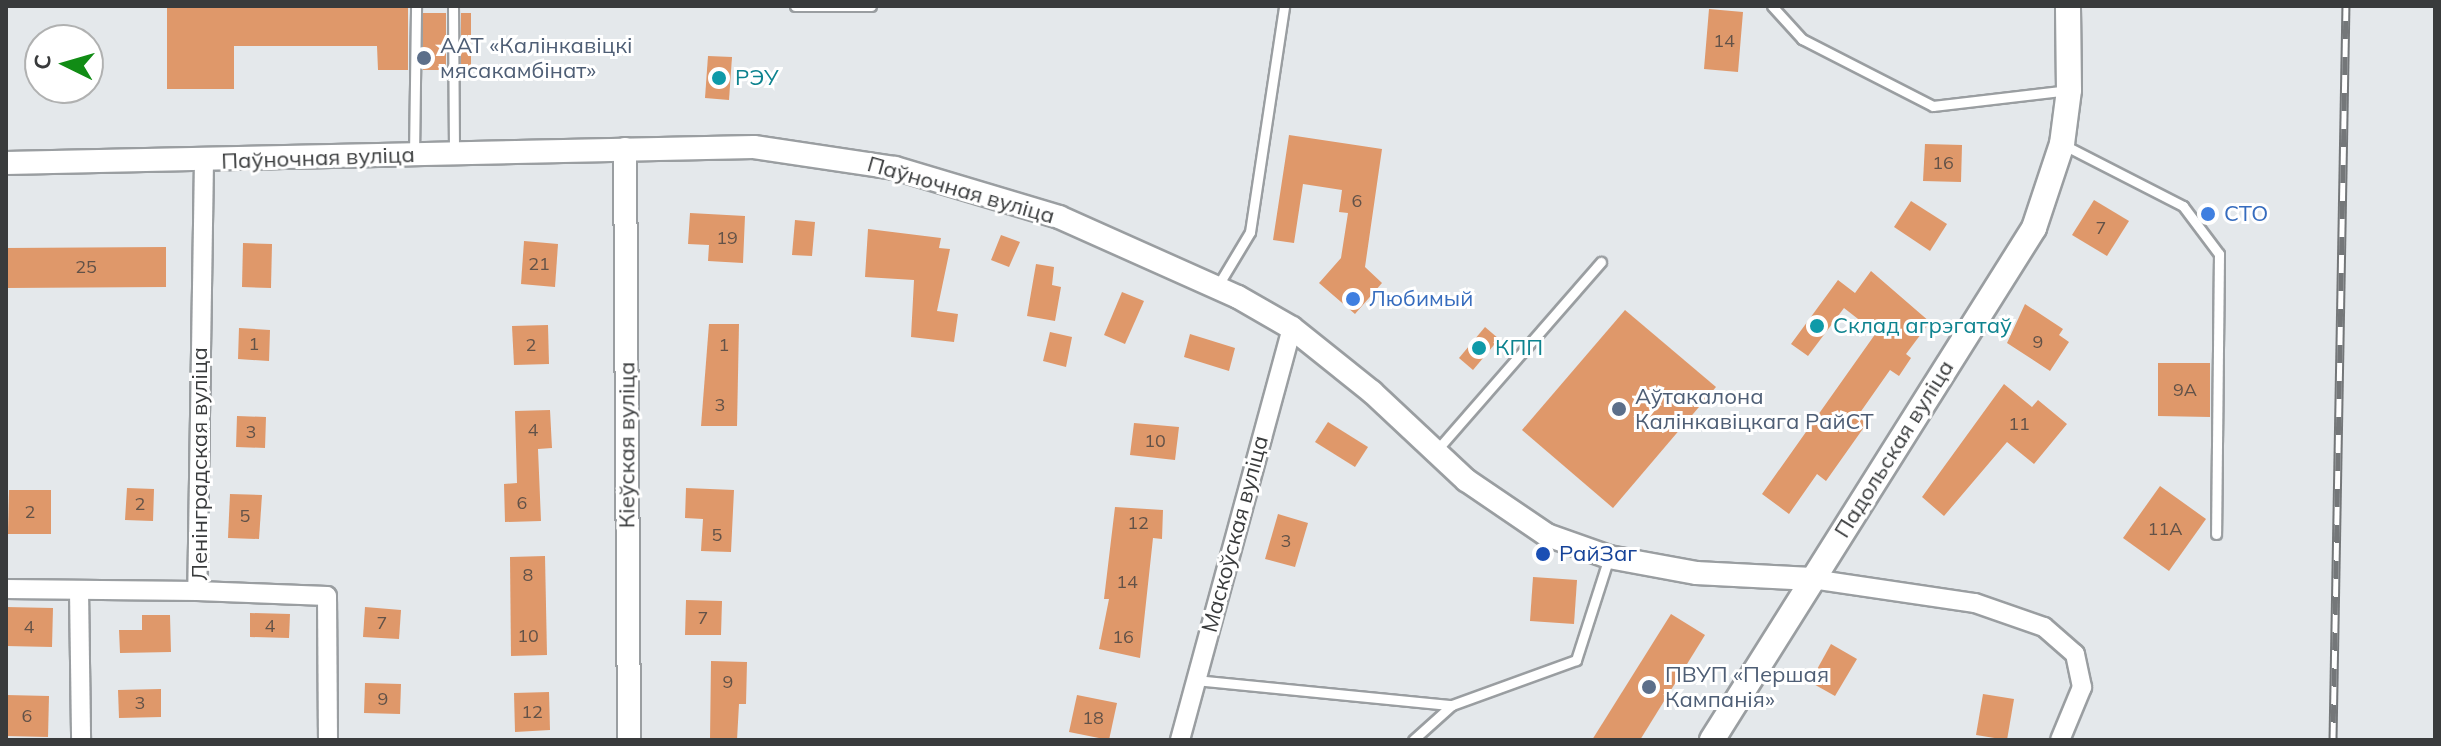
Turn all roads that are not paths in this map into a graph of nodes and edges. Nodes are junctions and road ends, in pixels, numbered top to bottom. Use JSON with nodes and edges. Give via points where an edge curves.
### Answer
{"nodes":[{"id":1,"x":416,"y":6,"type":"edge"},
{"id":2,"x":453,"y":6,"type":"edge"},
{"id":3,"x":795,"y":6,"type":"edge"},
{"id":4,"x":871,"y":6,"type":"edge"},
{"id":5,"x":1284,"y":6,"type":"edge"},
{"id":6,"x":1772,"y":6,"type":"edge"},
{"id":7,"x":2068,"y":6,"type":"edge"},
{"id":8,"x":2069,"y":90,"type":"junction"},
{"id":9,"x":2062,"y":144,"type":"junction"},
{"id":10,"x":625,"y":149,"type":"junction"},
{"id":11,"x":454,"y":154,"type":"junction"},
{"id":12,"x":414,"y":155,"type":"junction"},
{"id":13,"x":204,"y":161,"type":"junction"},
{"id":14,"x":6,"y":163,"type":"edge"},
{"id":15,"x":1601,"y":262,"type":"dead end"},
{"id":16,"x":1217,"y":287,"type":"junction"},
{"id":17,"x":1292,"y":328,"type":"junction"},
{"id":18,"x":1436,"y":451,"type":"junction"},
{"id":19,"x":2216,"y":534,"type":"dead end"},
{"id":20,"x":1609,"y":557,"type":"junction"},
{"id":21,"x":1812,"y":579,"type":"junction"},
{"id":22,"x":6,"y":589,"type":"edge"},
{"id":23,"x":79,"y":590,"type":"junction"},
{"id":24,"x":197,"y":591,"type":"junction"},
{"id":25,"x":1195,"y":680,"type":"junction"},
{"id":26,"x":1452,"y":705,"type":"junction"},
{"id":27,"x":81,"y":740,"type":"edge"},
{"id":28,"x":328,"y":740,"type":"edge"},
{"id":29,"x":629,"y":740,"type":"edge"},
{"id":30,"x":1180,"y":740,"type":"edge"},
{"id":31,"x":1413,"y":740,"type":"edge"},
{"id":32,"x":1712,"y":740,"type":"edge"},
{"id":33,"x":2060,"y":740,"type":"edge"}],
"edges":[{"from":1,"to":12,"type":"lane"},
{"from":2,"to":11,"type":"lane"},
{"from":3,"to":4,"type":"lane"},
{"from":5,"to":16,"type":"lane","via":[[1250,232]]},
{"from":6,"to":8,"type":"lane","via":[[1802,39],[1933,106]]},
{"from":7,"to":8,"type":"main road","name":"Падольская вуліца"},
{"from":8,"to":9,"type":"main road","name":"Падольская вуліца"},
{"from":9,"to":19,"type":"lane","via":[[2183,206],[2219,254]]},
{"from":9,"to":21,"type":"main road","name":"Падольская вуліца","via":[[2034,228]]},
{"from":10,"to":11,"type":"street","name":"Паўночная вуліца"},
{"from":10,"to":16,"type":"street","name":"Паўночная вуліца","via":[[754,147],[895,168],[1059,217]]},
{"from":10,"to":29,"type":"street","name":"Кіеўская вуліца"},
{"from":11,"to":12,"type":"street","name":"Паўночная вуліца"},
{"from":12,"to":13,"type":"street","name":"Паўночная вуліца"},
{"from":13,"to":14,"type":"street","name":"Паўночная вуліца"},
{"from":13,"to":24,"type":"street","name":"Ленінградская вуліца"},
{"from":15,"to":18,"type":"lane"},
{"from":16,"to":17,"type":"street","name":"Паўночная вуліца"},
{"from":17,"to":18,"type":"street","name":"Паўночная вуліца"},
{"from":17,"to":25,"type":"street","name":"Маскоўская вуліца"},
{"from":18,"to":20,"type":"street","name":"Паўночная вуліца","via":[[1466,480],[1547,535]]},
{"from":20,"to":21,"type":"street","name":"Паўночная вуліца","via":[[1696,573]]},
{"from":20,"to":26,"type":"lane","via":[[1576,660]]},
{"from":21,"to":32,"type":"main road","name":"Падольская вуліца"},
{"from":21,"to":33,"type":"street","via":[[1975,603],[2044,627],[2075,654],[2082,687]]},
{"from":22,"to":23,"type":"street"},
{"from":23,"to":24,"type":"street"},
{"from":23,"to":27,"type":"street"},
{"from":24,"to":28,"type":"street","name":"Ленінградская вуліца","via":[[327,596]]},
{"from":25,"to":26,"type":"lane"},
{"from":25,"to":30,"type":"street","name":"Маскоўская вуліца"},
{"from":26,"to":31,"type":"lane"}]}
